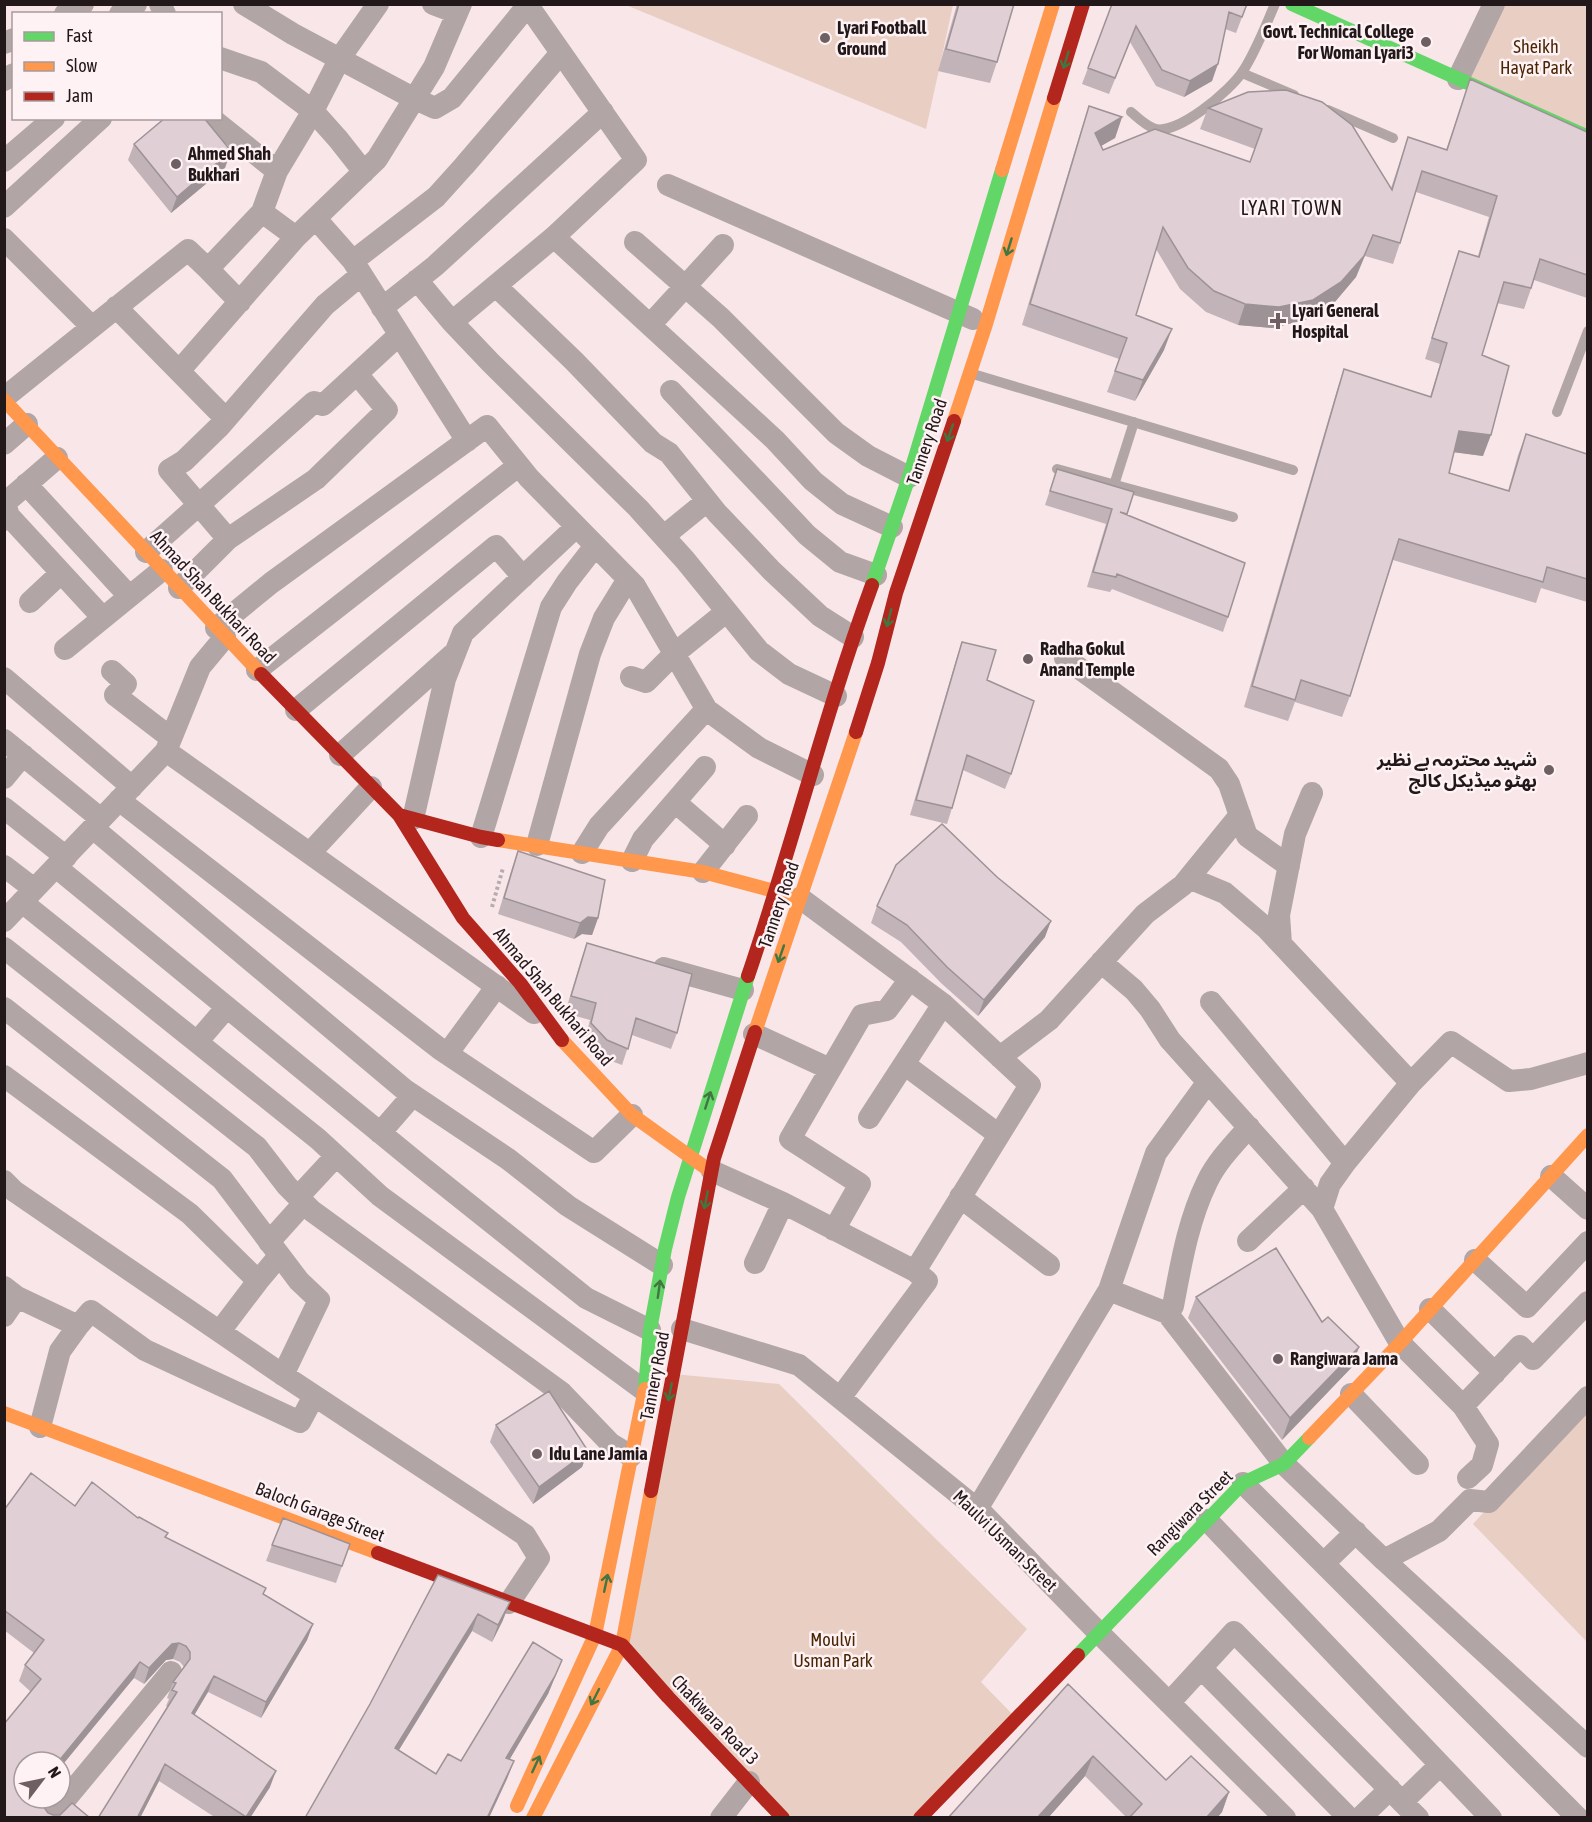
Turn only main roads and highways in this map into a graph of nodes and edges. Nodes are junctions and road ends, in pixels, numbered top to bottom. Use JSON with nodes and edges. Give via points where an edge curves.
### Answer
{"nodes":[{"id":1,"x":1053,"y":4,"type":"edge"},
{"id":2,"x":1083,"y":4,"type":"edge"},
{"id":3,"x":1292,"y":4,"type":"edge"},
{"id":4,"x":1587,"y":137,"type":"edge"},
{"id":5,"x":4,"y":399,"type":"edge"},
{"id":6,"x":406,"y":817,"type":"junction"},
{"id":7,"x":777,"y":890,"type":"junction"},
{"id":8,"x":800,"y":898,"type":"junction"},
{"id":9,"x":1587,"y":1135,"type":"edge"},
{"id":10,"x":690,"y":1158,"type":"junction"},
{"id":11,"x":712,"y":1172,"type":"junction"},
{"id":12,"x":4,"y":1413,"type":"edge"},
{"id":13,"x":595,"y":1635,"type":"junction"},
{"id":14,"x":622,"y":1645,"type":"junction"},
{"id":15,"x":511,"y":1818,"type":"edge"},
{"id":16,"x":533,"y":1818,"type":"edge"},
{"id":17,"x":783,"y":1818,"type":"edge"},
{"id":18,"x":920,"y":1818,"type":"edge"}],
"edges":[{"from":1,"to":7,"type":"main road","name":"Tannery Road","via":[[909,477],[853,637]]},
{"from":2,"to":8,"type":"main road","name":"Tannery Road","one_way":true,"via":[[986,324]]},
{"from":3,"to":4,"type":"main road"},
{"from":5,"to":6,"type":"main road","name":"Ahmad Shah Bukhari Road","via":[[220,632],[371,787]]},
{"from":6,"to":7,"type":"main road","via":[[481,837],[703,872]]},
{"from":6,"to":10,"type":"main road","name":"Ahmad Shah Bukhari Road","via":[[463,918],[520,983],[569,1049],[632,1115]]},
{"from":7,"to":8,"type":"main road"},
{"from":10,"to":7,"type":"main road","name":"Tannery Road","one_way":true},
{"from":8,"to":11,"type":"main road","name":"Tannery Road","one_way":true},
{"from":9,"to":18,"type":"main road","name":"Rangiwara Street","via":[[1284,1464],[1243,1483]]},
{"from":10,"to":11,"type":"main road","name":"Ahmad Shah Bukhari Road"},
{"from":13,"to":10,"type":"main road","name":"Tannery Road","one_way":true,"via":[[645,1391],[662,1265]]},
{"from":11,"to":14,"type":"main road","name":"Tannery Road","one_way":true},
{"from":12,"to":13,"type":"main road","name":"Baloch Garage Street"},
{"from":13,"to":14,"type":"main road","name":"Baloch Garage Street"},
{"from":15,"to":13,"type":"main road","name":"Tannery Road","one_way":true},
{"from":14,"to":16,"type":"main road","name":"Tannery Road","one_way":true},
{"from":14,"to":17,"type":"main road","name":"Chakiwara Road 3"}]}
